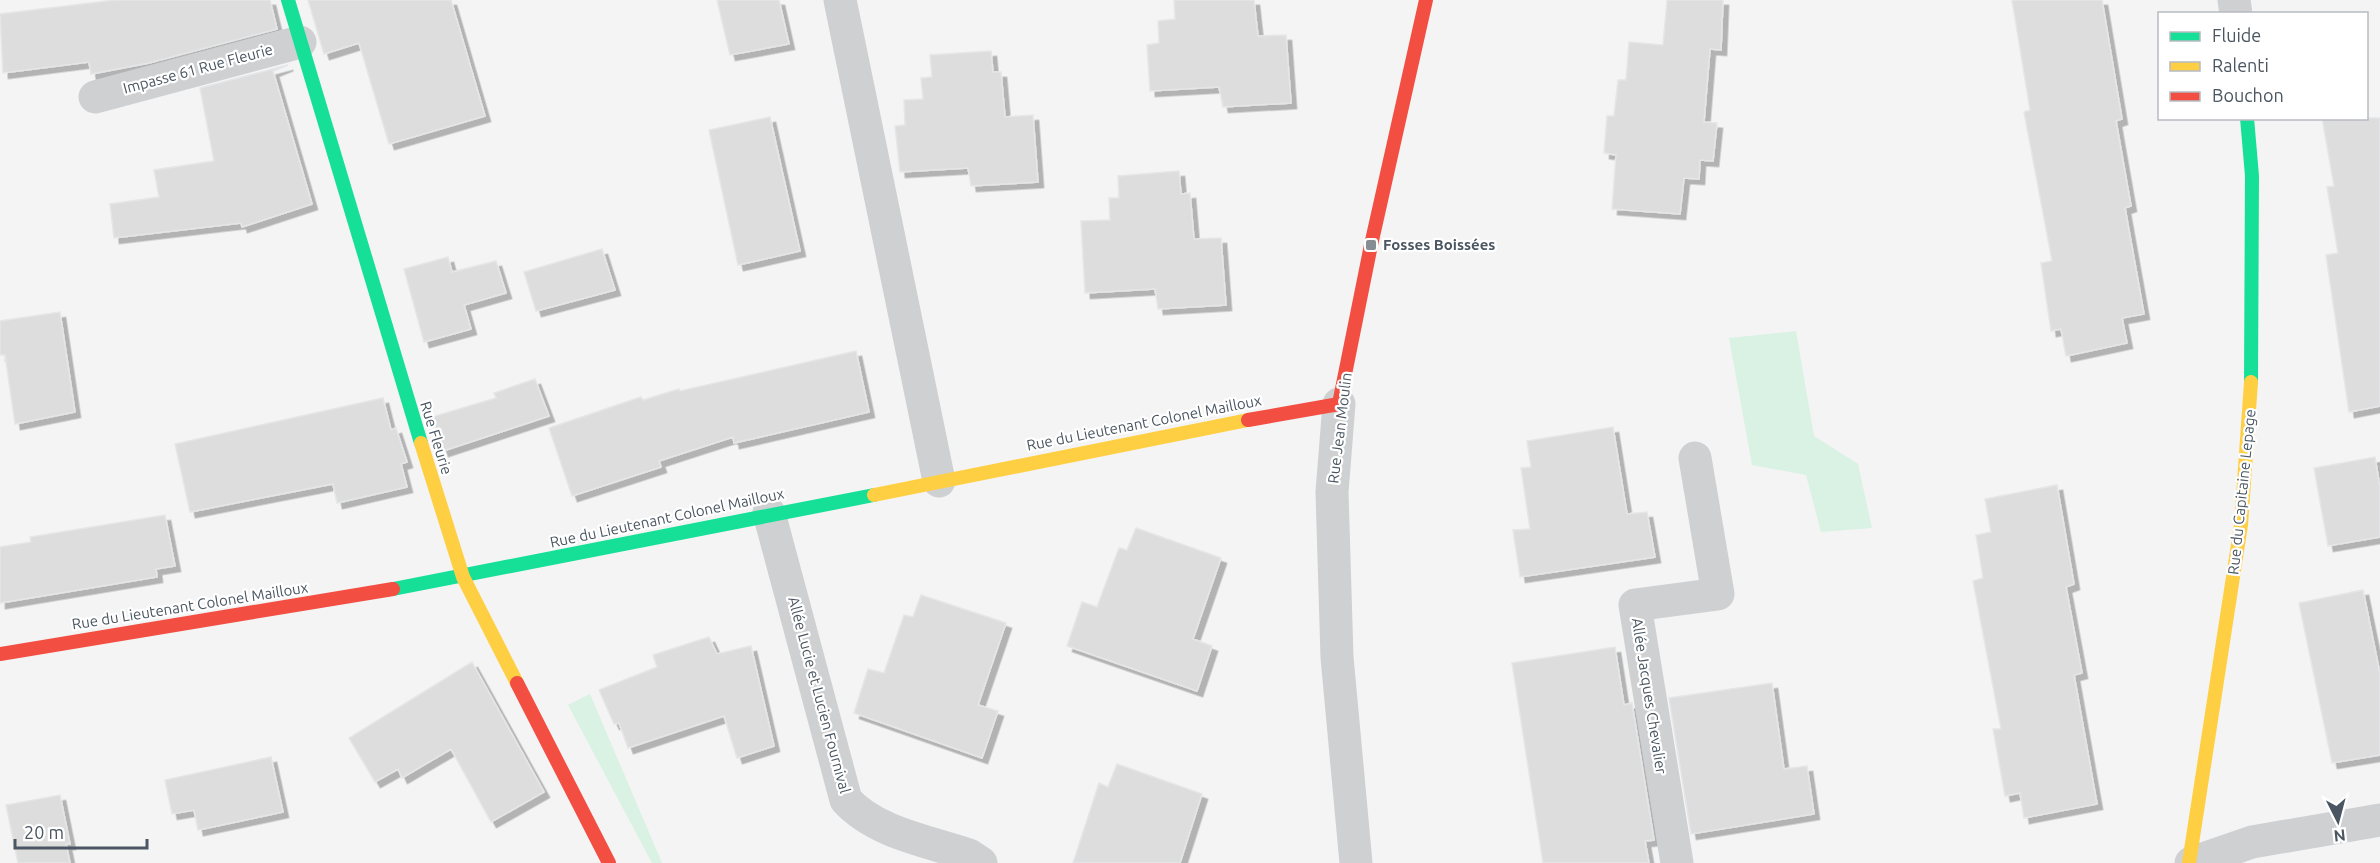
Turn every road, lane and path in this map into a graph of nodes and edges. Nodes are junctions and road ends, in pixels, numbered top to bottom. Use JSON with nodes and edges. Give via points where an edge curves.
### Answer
{"nodes":[{"id":1,"x":288,"y":0,"type":"edge"},
{"id":2,"x":840,"y":0,"type":"edge"},
{"id":3,"x":1426,"y":0,"type":"edge"},
{"id":4,"x":300,"y":42,"type":"junction"},
{"id":5,"x":95,"y":97,"type":"dead end"},
{"id":6,"x":2247,"y":120,"type":"edge"},
{"id":7,"x":1339,"y":405,"type":"junction"},
{"id":8,"x":1695,"y":458,"type":"dead end"},
{"id":9,"x":939,"y":481,"type":"junction"},
{"id":10,"x":769,"y":513,"type":"junction"},
{"id":11,"x":463,"y":577,"type":"junction"},
{"id":12,"x":0,"y":654,"type":"edge"},
{"id":13,"x":2380,"y":820,"type":"edge"},
{"id":14,"x":609,"y":863,"type":"edge"},
{"id":15,"x":981,"y":863,"type":"edge"},
{"id":16,"x":1356,"y":863,"type":"edge"},
{"id":17,"x":1677,"y":863,"type":"edge"},
{"id":18,"x":2190,"y":863,"type":"edge"}],
"edges":[{"from":1,"to":4,"type":"street","name":"Rue Fleurie"},
{"from":2,"to":9,"type":"street"},
{"from":3,"to":7,"type":"street","name":"Rue Jean Moulin"},
{"from":4,"to":5,"type":"street","name":"Impasse 61 Rue Fleurie"},
{"from":4,"to":11,"type":"street","name":"Rue Fleurie"},
{"from":6,"to":18,"type":"street","name":"Rue du Capitaine Lepage","via":[[2252,176],[2251,400],[2241,525]]},
{"from":7,"to":9,"type":"street","name":"Rue du Lieutenant Colonel Mailloux","via":[[1306,408]]},
{"from":7,"to":16,"type":"street","name":"Rue Jean Moulin","via":[[1332,492],[1337,645]]},
{"from":8,"to":17,"type":"street","name":"Allée Jacques Chevalier","via":[[1718,594],[1635,605]]},
{"from":9,"to":10,"type":"street","name":"Rue du Lieutenant Colonel Mailloux"},
{"from":10,"to":11,"type":"street","name":"Rue du Lieutenant Colonel Mailloux"},
{"from":10,"to":15,"type":"street","name":"Allée Lucie et Lucien Fournival","via":[[846,800],[858,814],[874,823],[969,855]]},
{"from":11,"to":12,"type":"street","name":"Rue du Lieutenant Colonel Mailloux"},
{"from":11,"to":14,"type":"street","name":"Rue Fleurie"},
{"from":13,"to":18,"type":"street","via":[[2252,842]]}]}
